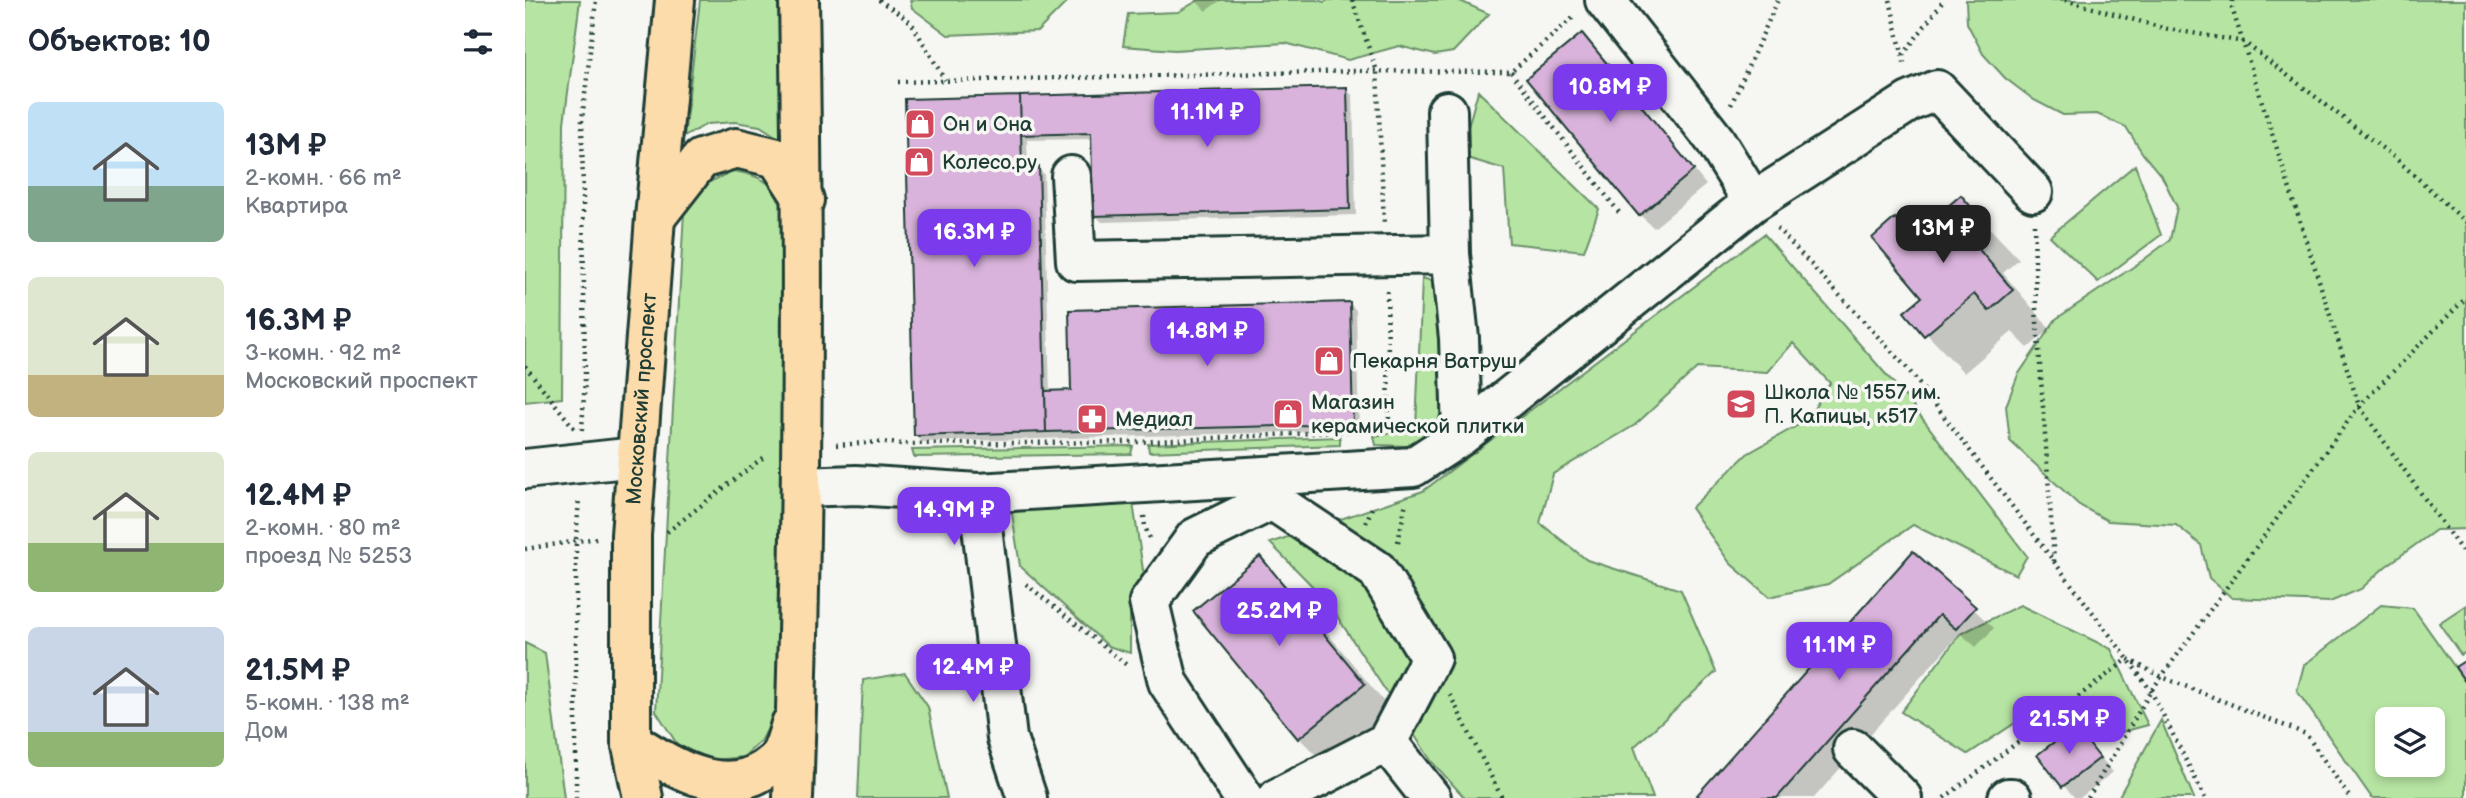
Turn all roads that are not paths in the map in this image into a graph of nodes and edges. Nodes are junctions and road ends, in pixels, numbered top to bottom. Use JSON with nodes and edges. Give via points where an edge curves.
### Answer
{"nodes":[{"id":1,"x":675,"y":0,"type":"edge"},
{"id":2,"x":799,"y":0,"type":"edge"},
{"id":3,"x":1594,"y":5,"type":"edge"},
{"id":4,"x":1447,"y":111,"type":"dead end"},
{"id":5,"x":1071,"y":176,"type":"dead end"},
{"id":6,"x":2033,"y":192,"type":"road end"},
{"id":7,"x":804,"y":200,"type":"junction"},
{"id":8,"x":1753,"y":202,"type":"junction"},
{"id":9,"x":655,"y":218,"type":"junction"},
{"id":10,"x":1450,"y":254,"type":"junction"},
{"id":11,"x":1462,"y":435,"type":"junction"},
{"id":12,"x":636,"y":457,"type":"junction"},
{"id":13,"x":525,"y":469,"type":"edge"},
{"id":14,"x":802,"y":487,"type":"junction"},
{"id":15,"x":978,"y":493,"type":"junction"},
{"id":16,"x":797,"y":710,"type":"junction"},
{"id":17,"x":631,"y":741,"type":"junction"},
{"id":18,"x":1387,"y":742,"type":"junction"},
{"id":19,"x":1853,"y":749,"type":"dead end"},
{"id":20,"x":726,"y":792,"type":"edge"},
{"id":21,"x":621,"y":798,"type":"edge"},
{"id":22,"x":643,"y":798,"type":"edge"},
{"id":23,"x":793,"y":798,"type":"edge"},
{"id":24,"x":1027,"y":798,"type":"edge"},
{"id":25,"x":1244,"y":798,"type":"edge"},
{"id":26,"x":1278,"y":798,"type":"edge"},
{"id":27,"x":1431,"y":798,"type":"edge"},
{"id":28,"x":1902,"y":798,"type":"edge"}],
"edges":[{"from":1,"to":9,"type":"main road","name":"Московский проспект"},
{"from":2,"to":7,"type":"main road"},
{"from":3,"to":8,"type":"street","via":[[1715,140]]},
{"from":4,"to":10,"type":"street"},
{"from":5,"to":10,"type":"street","via":[[1076,261]]},
{"from":6,"to":8,"type":"street","via":[[1937,90],[1909,102]]},
{"from":7,"to":9,"type":"main road","via":[[777,158],[736,148],[701,159]]},
{"from":7,"to":14,"type":"main road"},
{"from":8,"to":11,"type":"street"},
{"from":9,"to":12,"type":"main road","name":"Московский проспект"},
{"from":10,"to":11,"type":"street"},
{"from":11,"to":15,"type":"street","via":[[1413,467]]},
{"from":12,"to":13,"type":"street"},
{"from":12,"to":17,"type":"main road","name":"Московский проспект","via":[[631,535]]},
{"from":14,"to":15,"type":"street","via":[[856,485]]},
{"from":14,"to":16,"type":"main road"},
{"from":15,"to":24,"type":"street","via":[[1007,738]]},
{"from":16,"to":20,"type":"main road","via":[[779,757],[755,779]]},
{"from":16,"to":23,"type":"main road"},
{"from":17,"to":20,"type":"main road","via":[[675,771]]},
{"from":17,"to":21,"type":"main road"},
{"from":17,"to":22,"type":"main road","name":"Московский проспект"},
{"from":18,"to":25,"type":"street","via":[[1431,658],[1377,570],[1272,500],[1195,538],[1149,602],[1168,682]]},
{"from":18,"to":26,"type":"street"},
{"from":18,"to":27,"type":"street"},
{"from":19,"to":28,"type":"street"}]}
